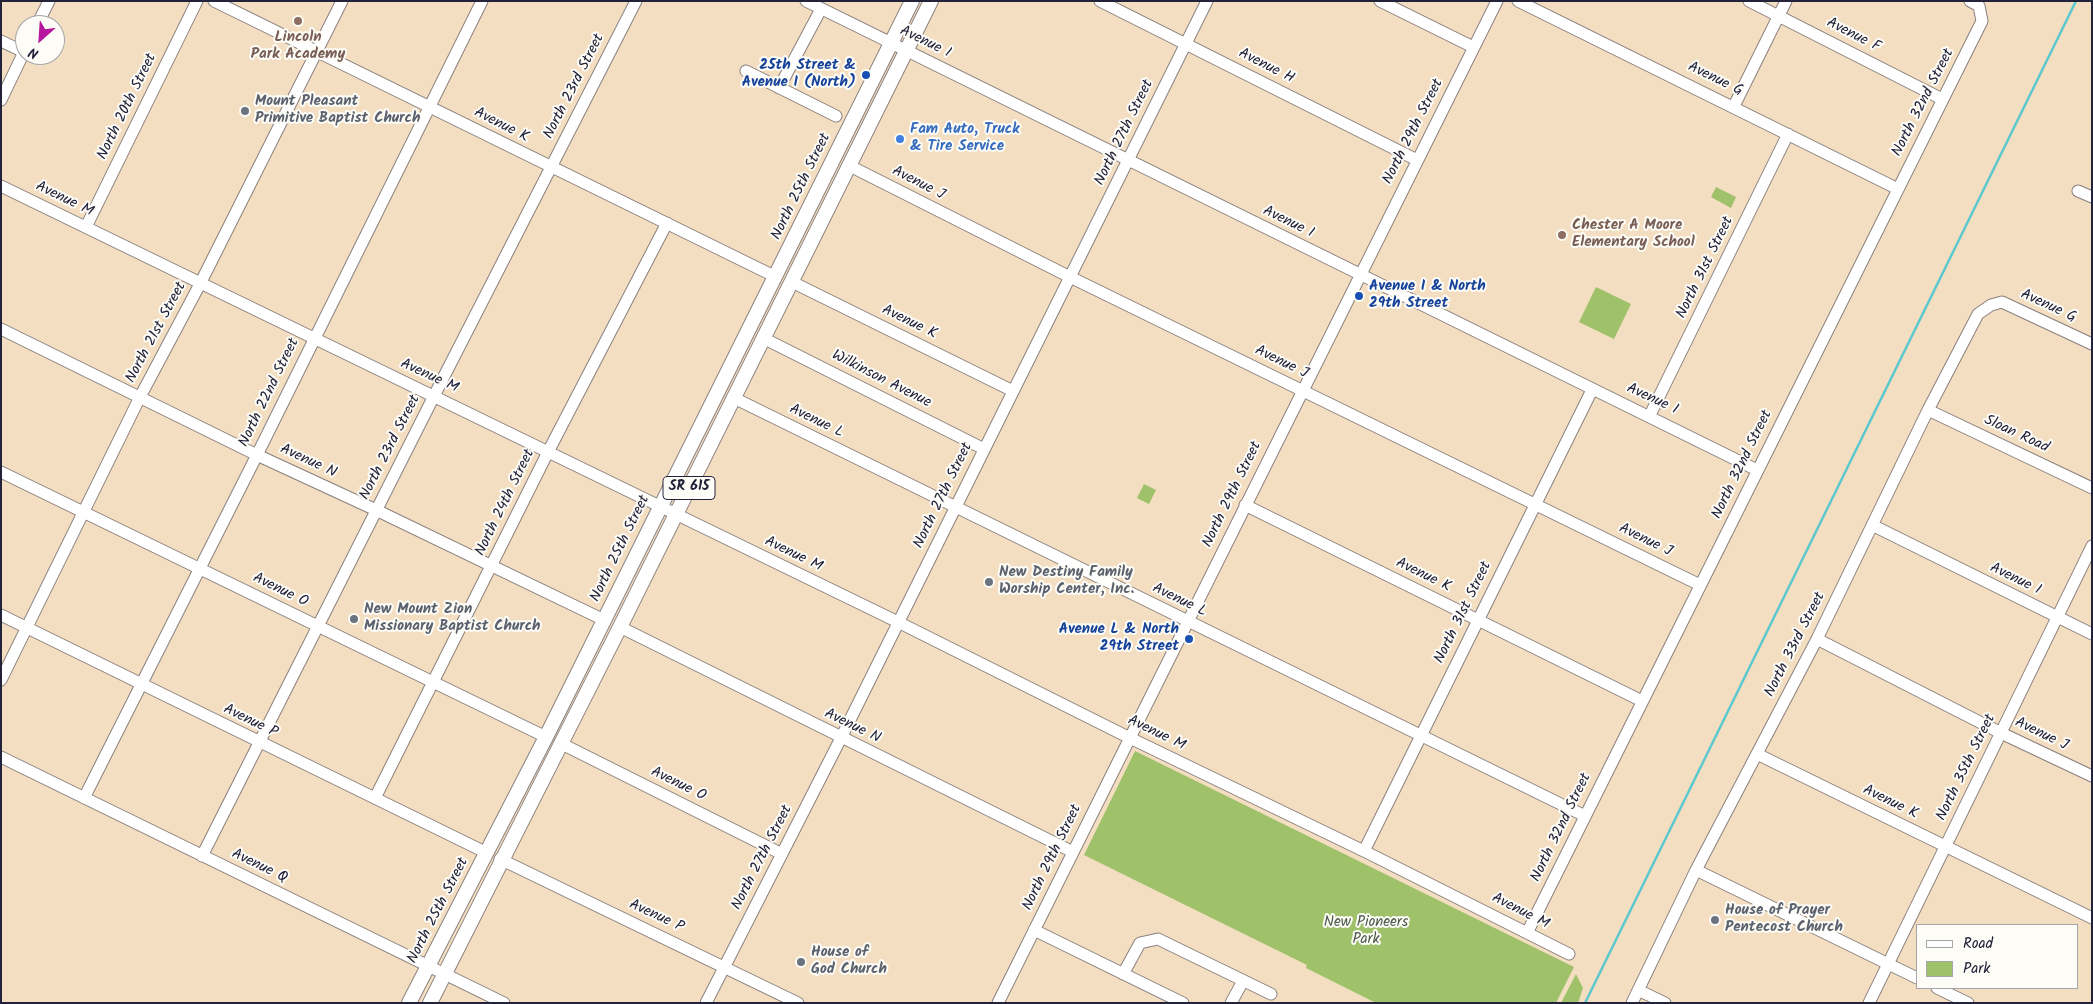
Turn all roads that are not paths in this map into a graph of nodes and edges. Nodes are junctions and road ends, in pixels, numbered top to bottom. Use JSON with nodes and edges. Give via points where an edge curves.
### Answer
{"nodes":[{"id":1,"x":49,"y":1,"type":"edge"},
{"id":2,"x":197,"y":1,"type":"edge"},
{"id":3,"x":214,"y":1,"type":"edge"},
{"id":4,"x":342,"y":1,"type":"edge"},
{"id":5,"x":482,"y":1,"type":"edge"},
{"id":6,"x":636,"y":1,"type":"edge"},
{"id":7,"x":806,"y":1,"type":"edge"},
{"id":8,"x":912,"y":1,"type":"edge"},
{"id":9,"x":931,"y":1,"type":"edge"},
{"id":10,"x":1100,"y":1,"type":"edge"},
{"id":11,"x":1207,"y":1,"type":"edge"},
{"id":12,"x":1380,"y":1,"type":"edge"},
{"id":13,"x":1497,"y":1,"type":"edge"},
{"id":14,"x":1518,"y":1,"type":"edge"},
{"id":15,"x":1749,"y":1,"type":"edge"},
{"id":16,"x":1786,"y":1,"type":"edge"},
{"id":17,"x":1970,"y":1,"type":"edge"},
{"id":18,"x":821,"y":8,"type":"junction"},
{"id":19,"x":42,"y":15,"type":"edge"},
{"id":20,"x":1779,"y":16,"type":"junction"},
{"id":21,"x":1,"y":41,"type":"edge"},
{"id":22,"x":891,"y":43,"type":"junction"},
{"id":23,"x":1186,"y":43,"type":"junction"},
{"id":24,"x":15,"y":47,"type":"edge"},
{"id":25,"x":1473,"y":47,"type":"junction"},
{"id":26,"x":316,"y":51,"type":"junction"},
{"id":27,"x":906,"y":51,"type":"junction"},
{"id":28,"x":18,"y":65,"type":"edge"},
{"id":29,"x":746,"y":72,"type":"dead end"},
{"id":30,"x":779,"y":88,"type":"junction"},
{"id":31,"x":1942,"y":99,"type":"junction"},
{"id":32,"x":1,"y":100,"type":"edge"},
{"id":33,"x":428,"y":106,"type":"junction"},
{"id":34,"x":1734,"y":106,"type":"junction"},
{"id":35,"x":836,"y":116,"type":"dead end"},
{"id":36,"x":1788,"y":134,"type":"junction"},
{"id":37,"x":1128,"y":160,"type":"junction"},
{"id":38,"x":1417,"y":160,"type":"junction"},
{"id":39,"x":850,"y":166,"type":"junction"},
{"id":40,"x":550,"y":168,"type":"junction"},
{"id":41,"x":1,"y":186,"type":"edge"},
{"id":42,"x":1898,"y":189,"type":"junction"},
{"id":43,"x":2078,"y":191,"type":"dead end"},
{"id":44,"x":2092,"y":198,"type":"edge"},
{"id":45,"x":668,"y":223,"type":"junction"},
{"id":46,"x":86,"y":227,"type":"junction"},
{"id":47,"x":1359,"y":275,"type":"junction"},
{"id":48,"x":776,"y":277,"type":"junction"},
{"id":49,"x":1070,"y":277,"type":"junction"},
{"id":50,"x":792,"y":282,"type":"junction"},
{"id":51,"x":200,"y":284,"type":"junction"},
{"id":52,"x":1991,"y":305,"type":"joint"},
{"id":53,"x":1,"y":329,"type":"edge"},
{"id":54,"x":763,"y":338,"type":"junction"},
{"id":55,"x":313,"y":339,"type":"junction"},
{"id":56,"x":2092,"y":344,"type":"edge"},
{"id":57,"x":743,"y":380,"type":"junction"},
{"id":58,"x":1302,"y":389,"type":"junction"},
{"id":59,"x":1592,"y":390,"type":"junction"},
{"id":60,"x":1013,"y":391,"type":"junction"},
{"id":61,"x":434,"y":396,"type":"junction"},
{"id":62,"x":140,"y":397,"type":"junction"},
{"id":63,"x":734,"y":398,"type":"junction"},
{"id":64,"x":1928,"y":410,"type":"junction"},
{"id":65,"x":1650,"y":415,"type":"junction"},
{"id":66,"x":984,"y":449,"type":"junction"},
{"id":67,"x":548,"y":452,"type":"junction"},
{"id":68,"x":257,"y":455,"type":"junction"},
{"id":69,"x":1757,"y":470,"type":"junction"},
{"id":70,"x":1,"y":472,"type":"edge"},
{"id":71,"x":2092,"y":488,"type":"edge"},
{"id":72,"x":1535,"y":503,"type":"junction"},
{"id":73,"x":1245,"y":505,"type":"junction"},
{"id":74,"x":660,"y":508,"type":"junction"},
{"id":75,"x":955,"y":508,"type":"junction"},
{"id":76,"x":376,"y":510,"type":"junction"},
{"id":77,"x":85,"y":513,"type":"junction"},
{"id":78,"x":675,"y":515,"type":"junction"},
{"id":79,"x":1872,"y":525,"type":"junction"},
{"id":80,"x":2092,"y":546,"type":"edge"},
{"id":81,"x":491,"y":566,"type":"junction"},
{"id":82,"x":200,"y":569,"type":"junction"},
{"id":83,"x":1700,"y":585,"type":"junction"},
{"id":84,"x":1,"y":615,"type":"edge"},
{"id":85,"x":2056,"y":616,"type":"junction"},
{"id":86,"x":1478,"y":619,"type":"junction"},
{"id":87,"x":604,"y":620,"type":"junction"},
{"id":88,"x":898,"y":622,"type":"junction"},
{"id":89,"x":1188,"y":622,"type":"junction"},
{"id":90,"x":317,"y":626,"type":"junction"},
{"id":91,"x":620,"y":627,"type":"junction"},
{"id":92,"x":27,"y":628,"type":"junction"},
{"id":93,"x":2092,"y":634,"type":"edge"},
{"id":94,"x":1817,"y":639,"type":"junction"},
{"id":95,"x":1,"y":680,"type":"edge"},
{"id":96,"x":434,"y":682,"type":"junction"},
{"id":97,"x":141,"y":685,"type":"junction"},
{"id":98,"x":1642,"y":701,"type":"junction"},
{"id":99,"x":2001,"y":733,"type":"junction"},
{"id":100,"x":546,"y":737,"type":"junction"},
{"id":101,"x":1420,"y":737,"type":"junction"},
{"id":102,"x":841,"y":738,"type":"junction"},
{"id":103,"x":1130,"y":738,"type":"junction"},
{"id":104,"x":259,"y":743,"type":"junction"},
{"id":105,"x":560,"y":743,"type":"junction"},
{"id":106,"x":1757,"y":754,"type":"junction"},
{"id":107,"x":1,"y":757,"type":"edge"},
{"id":108,"x":2092,"y":776,"type":"edge"},
{"id":109,"x":84,"y":798,"type":"junction"},
{"id":110,"x":375,"y":798,"type":"junction"},
{"id":111,"x":1585,"y":816,"type":"junction"},
{"id":112,"x":512,"y":837,"type":"junction"},
{"id":113,"x":1945,"y":847,"type":"junction"},
{"id":114,"x":1364,"y":851,"type":"junction"},
{"id":115,"x":1073,"y":852,"type":"junction"},
{"id":116,"x":487,"y":854,"type":"junction"},
{"id":117,"x":782,"y":854,"type":"junction"},
{"id":118,"x":202,"y":856,"type":"junction"},
{"id":119,"x":500,"y":860,"type":"junction"},
{"id":120,"x":1696,"y":870,"type":"junction"},
{"id":121,"x":2092,"y":918,"type":"edge"},
{"id":122,"x":1034,"y":930,"type":"junction"},
{"id":123,"x":1527,"y":932,"type":"junction"},
{"id":124,"x":1569,"y":954,"type":"dead end"},
{"id":125,"x":1889,"y":964,"type":"junction"},
{"id":126,"x":429,"y":966,"type":"junction"},
{"id":127,"x":724,"y":966,"type":"junction"},
{"id":128,"x":444,"y":974,"type":"junction"},
{"id":129,"x":1123,"y":974,"type":"junction"},
{"id":130,"x":1916,"y":978,"type":"edge"},
{"id":131,"x":1243,"y":980,"type":"junction"},
{"id":132,"x":1939,"y":989,"type":"edge"},
{"id":133,"x":1638,"y":990,"type":"junction"},
{"id":134,"x":1271,"y":994,"type":"dead end"},
{"id":135,"x":409,"y":1003,"type":"edge"},
{"id":136,"x":430,"y":1003,"type":"edge"},
{"id":137,"x":504,"y":1003,"type":"edge"},
{"id":138,"x":706,"y":1003,"type":"edge"},
{"id":139,"x":798,"y":1003,"type":"edge"},
{"id":140,"x":998,"y":1003,"type":"edge"},
{"id":141,"x":1183,"y":1003,"type":"edge"},
{"id":142,"x":1231,"y":1003,"type":"edge"},
{"id":143,"x":1632,"y":1003,"type":"edge"},
{"id":144,"x":1665,"y":1003,"type":"edge"},
{"id":145,"x":1869,"y":1003,"type":"edge"},
{"id":146,"x":1968,"y":1003,"type":"edge"}],
"edges":[{"from":1,"to":19,"type":"street"},
{"from":2,"to":46,"type":"street","name":"North 20th Street"},
{"from":3,"to":26,"type":"street","name":"Avenue K"},
{"from":4,"to":26,"type":"street","name":"North 21st Street"},
{"from":5,"to":33,"type":"street","name":"North 22nd Street"},
{"from":6,"to":40,"type":"street","name":"North 23rd Street"},
{"from":7,"to":18,"type":"street","name":"Avenue I"},
{"from":8,"to":22,"type":"main road","name":"North 25th Street","number":"SR 615"},
{"from":9,"to":27,"type":"main road","number":"SR 615"},
{"from":10,"to":23,"type":"street","name":"Avenue H"},
{"from":11,"to":23,"type":"street","name":"North 27th Street"},
{"from":12,"to":25,"type":"street"},
{"from":13,"to":25,"type":"street","name":"North 29th Street"},
{"from":14,"to":34,"type":"street","name":"Avenue G"},
{"from":15,"to":20,"type":"street","name":"Avenue F"},
{"from":16,"to":20,"type":"street"},
{"from":17,"to":31,"type":"street","name":"North 32nd Street","via":[[1978,6],[1982,21]]},
{"from":18,"to":22,"type":"street","name":"Avenue I"},
{"from":18,"to":30,"type":"street"},
{"from":20,"to":31,"type":"street","name":"Avenue F"},
{"from":20,"to":34,"type":"street"},
{"from":21,"to":24,"type":"street"},
{"from":22,"to":27,"type":"street","name":"Avenue I"},
{"from":22,"to":48,"type":"main road","name":"North 25th Street","number":"SR 615"},
{"from":23,"to":37,"type":"street","name":"North 27th Street"},
{"from":23,"to":38,"type":"street","name":"Avenue H"},
{"from":25,"to":38,"type":"street","name":"North 29th Street"},
{"from":26,"to":33,"type":"street","name":"Avenue K"},
{"from":26,"to":51,"type":"street","name":"North 21st Street"},
{"from":27,"to":37,"type":"street","name":"Avenue I"},
{"from":27,"to":39,"type":"main road","number":"SR 615"},
{"from":28,"to":32,"type":"street"},
{"from":29,"to":30,"type":"street"},
{"from":30,"to":35,"type":"street"},
{"from":31,"to":42,"type":"street","name":"North 32nd Street"},
{"from":33,"to":40,"type":"street","name":"Avenue K"},
{"from":33,"to":55,"type":"street","name":"North 22nd Street"},
{"from":34,"to":36,"type":"street","name":"Avenue G"},
{"from":36,"to":42,"type":"street","name":"Avenue G"},
{"from":36,"to":65,"type":"street","name":"North 31st Street"},
{"from":37,"to":47,"type":"street","name":"Avenue I"},
{"from":37,"to":49,"type":"street","name":"North 27th Street"},
{"from":38,"to":47,"type":"street","name":"North 29th Street"},
{"from":39,"to":49,"type":"street","name":"Avenue J"},
{"from":39,"to":50,"type":"main road","number":"SR 615"},
{"from":40,"to":45,"type":"street","name":"Avenue K"},
{"from":40,"to":61,"type":"street","name":"North 23rd Street"},
{"from":41,"to":46,"type":"street","name":"Avenue M"},
{"from":42,"to":69,"type":"street","name":"North 32nd Street"},
{"from":43,"to":44,"type":"street"},
{"from":45,"to":48,"type":"street","name":"Avenue K"},
{"from":45,"to":67,"type":"street","name":"North 24th Street"},
{"from":46,"to":51,"type":"street","name":"Avenue M"},
{"from":47,"to":58,"type":"street","name":"North 29th Street"},
{"from":47,"to":59,"type":"street","name":"Avenue I"},
{"from":48,"to":57,"type":"main road","via":[[778,296],[742,366]]},
{"from":48,"to":74,"type":"main road","name":"North 25th Street","number":"SR 615"},
{"from":49,"to":58,"type":"street","name":"Avenue J"},
{"from":49,"to":60,"type":"street","name":"North 27th Street"},
{"from":50,"to":54,"type":"main road","number":"SR 615"},
{"from":50,"to":60,"type":"street","name":"Avenue K"},
{"from":51,"to":55,"type":"street","name":"Avenue M"},
{"from":51,"to":62,"type":"street","name":"North 21st Street"},
{"from":52,"to":56,"type":"street","name":"Avenue G","via":[[2002,302]]},
{"from":52,"to":64,"type":"street","name":"North 33rd Street","via":[[1978,314]]},
{"from":53,"to":62,"type":"street","name":"Avenue N"},
{"from":54,"to":57,"type":"main road","number":"SR 615"},
{"from":54,"to":66,"type":"street","name":"Wilkinson Avenue"},
{"from":55,"to":61,"type":"street","name":"Avenue M"},
{"from":55,"to":68,"type":"street","name":"North 22nd Street"},
{"from":57,"to":63,"type":"main road","number":"SR 615"},
{"from":58,"to":72,"type":"street","name":"Avenue J"},
{"from":58,"to":73,"type":"street","name":"North 29th Street"},
{"from":59,"to":65,"type":"street","name":"Avenue I"},
{"from":59,"to":72,"type":"street","name":"North 31st Street"},
{"from":60,"to":66,"type":"street","name":"North 27th Street"},
{"from":61,"to":67,"type":"street","name":"Avenue M"},
{"from":61,"to":76,"type":"street","name":"North 23rd Street"},
{"from":62,"to":68,"type":"street","name":"Avenue N"},
{"from":62,"to":77,"type":"street","name":"North 21st Street"},
{"from":63,"to":75,"type":"street","name":"Avenue L"},
{"from":63,"to":78,"type":"main road","number":"SR 615"},
{"from":64,"to":71,"type":"street","name":"Sloan Road"},
{"from":64,"to":79,"type":"street","name":"North 33rd Street"},
{"from":65,"to":69,"type":"street","name":"Avenue I"},
{"from":66,"to":75,"type":"street","name":"North 27th Street"},
{"from":67,"to":74,"type":"street","name":"Avenue M"},
{"from":67,"to":81,"type":"street","name":"North 24th Street"},
{"from":68,"to":76,"type":"street","name":"Avenue N"},
{"from":68,"to":82,"type":"street","name":"North 22nd Street"},
{"from":69,"to":83,"type":"street","name":"North 32nd Street"},
{"from":70,"to":77,"type":"street","name":"Avenue O"},
{"from":72,"to":83,"type":"street","name":"Avenue J"},
{"from":72,"to":86,"type":"street","name":"North 31st Street"},
{"from":73,"to":86,"type":"street","name":"Avenue K"},
{"from":73,"to":89,"type":"street","name":"North 29th Street"},
{"from":74,"to":78,"type":"street","name":"Avenue M"},
{"from":74,"to":87,"type":"main road","name":"North 25th Street","number":"SR 615"},
{"from":75,"to":88,"type":"street","name":"North 27th Street"},
{"from":75,"to":89,"type":"street","name":"Avenue L"},
{"from":76,"to":81,"type":"street","name":"Avenue N"},
{"from":76,"to":90,"type":"street","name":"North 23rd Street"},
{"from":77,"to":82,"type":"street","name":"Avenue O"},
{"from":77,"to":92,"type":"street","name":"North 21st Street"},
{"from":78,"to":88,"type":"street","name":"Avenue M"},
{"from":78,"to":91,"type":"main road","number":"SR 615"},
{"from":79,"to":85,"type":"street","name":"Avenue I"},
{"from":79,"to":94,"type":"street","name":"North 33rd Street"},
{"from":80,"to":85,"type":"street","name":"North 35th Street"},
{"from":81,"to":87,"type":"street","name":"Avenue N"},
{"from":81,"to":96,"type":"street","name":"North 24th Street"},
{"from":82,"to":90,"type":"street","name":"Avenue O"},
{"from":82,"to":97,"type":"street","name":"North 22nd Street"},
{"from":83,"to":98,"type":"street","name":"North 32nd Street"},
{"from":84,"to":92,"type":"street","name":"Avenue P"},
{"from":85,"to":93,"type":"street","name":"Avenue I"},
{"from":85,"to":99,"type":"street","name":"North 35th Street"},
{"from":86,"to":98,"type":"street","name":"Avenue K"},
{"from":86,"to":101,"type":"street","name":"North 31st Street"},
{"from":87,"to":100,"type":"main road","name":"North 25th Street","number":"SR 615"},
{"from":88,"to":102,"type":"street","name":"North 27th Street"},
{"from":88,"to":103,"type":"street","name":"Avenue M"},
{"from":89,"to":101,"type":"street","name":"Avenue L"},
{"from":89,"to":103,"type":"street","name":"North 29th Street"},
{"from":90,"to":96,"type":"street","name":"Avenue O"},
{"from":90,"to":104,"type":"street","name":"North 23rd Street"},
{"from":91,"to":102,"type":"street","name":"Avenue N"},
{"from":91,"to":105,"type":"main road","number":"SR 615"},
{"from":92,"to":95,"type":"street","name":"North 21st Street"},
{"from":92,"to":97,"type":"street","name":"Avenue P"},
{"from":94,"to":99,"type":"street","name":"Avenue J"},
{"from":94,"to":106,"type":"street","name":"North 33rd Street"},
{"from":96,"to":100,"type":"street","name":"Avenue O"},
{"from":96,"to":110,"type":"street","name":"North 24th Street"},
{"from":97,"to":104,"type":"street","name":"Avenue P"},
{"from":97,"to":109,"type":"street","name":"North 22nd Street"},
{"from":98,"to":111,"type":"street","name":"North 32nd Street"},
{"from":99,"to":108,"type":"street","name":"Avenue J"},
{"from":99,"to":113,"type":"street","name":"North 35th Street"},
{"from":100,"to":112,"type":"main road","via":[[549,745],[512,822]]},
{"from":100,"to":116,"type":"main road","name":"North 25th Street","number":"SR 615"},
{"from":101,"to":111,"type":"street","name":"Avenue L"},
{"from":101,"to":114,"type":"street","name":"North 31st Street"},
{"from":102,"to":115,"type":"street","name":"Avenue N"},
{"from":102,"to":117,"type":"street","name":"North 27th Street"},
{"from":103,"to":114,"type":"street","name":"Avenue M"},
{"from":103,"to":115,"type":"street","name":"North 29th Street"},
{"from":104,"to":110,"type":"street","name":"Avenue P"},
{"from":104,"to":118,"type":"street","name":"North 23rd Street"},
{"from":105,"to":112,"type":"main road","number":"SR 615"},
{"from":105,"to":117,"type":"street","name":"Avenue O"},
{"from":106,"to":113,"type":"street","name":"Avenue K"},
{"from":106,"to":120,"type":"street","name":"North 33rd Street"},
{"from":107,"to":109,"type":"street","name":"Avenue Q"},
{"from":109,"to":118,"type":"street","name":"Avenue Q"},
{"from":110,"to":116,"type":"street","name":"Avenue P"},
{"from":111,"to":123,"type":"street","name":"North 32nd Street"},
{"from":112,"to":119,"type":"main road","number":"SR 615"},
{"from":113,"to":121,"type":"street","name":"Avenue K"},
{"from":113,"to":125,"type":"street","name":"North 35th Street"},
{"from":114,"to":123,"type":"street","name":"Avenue M"},
{"from":115,"to":122,"type":"street","name":"North 29th Street"},
{"from":116,"to":126,"type":"main road","name":"North 25th Street","number":"SR 615"},
{"from":117,"to":127,"type":"street","name":"North 27th Street"},
{"from":118,"to":126,"type":"street","name":"Avenue Q"},
{"from":119,"to":127,"type":"street","name":"Avenue P"},
{"from":119,"to":128,"type":"main road","number":"SR 615"},
{"from":120,"to":125,"type":"street"},
{"from":120,"to":133,"type":"street","name":"North 33rd Street"},
{"from":122,"to":129,"type":"street"},
{"from":122,"to":140,"type":"street","name":"North 29th Street"},
{"from":123,"to":124,"type":"street","name":"Avenue M"},
{"from":125,"to":130,"type":"street"},
{"from":125,"to":145,"type":"street","name":"North 35th Street"},
{"from":126,"to":128,"type":"street","name":"Avenue Q"},
{"from":126,"to":135,"type":"main road","name":"North 25th Street","number":"SR 615"},
{"from":127,"to":138,"type":"street","name":"North 27th Street"},
{"from":127,"to":139,"type":"street","name":"Avenue P"},
{"from":128,"to":136,"type":"main road","number":"SR 615"},
{"from":128,"to":137,"type":"street","name":"Avenue Q"},
{"from":129,"to":131,"type":"street","via":[[1140,943],[1158,939]]},
{"from":129,"to":141,"type":"street"},
{"from":131,"to":134,"type":"street"},
{"from":131,"to":142,"type":"street"},
{"from":132,"to":146,"type":"street"},
{"from":133,"to":143,"type":"street","name":"North 33rd Street"},
{"from":133,"to":144,"type":"street"}]}
